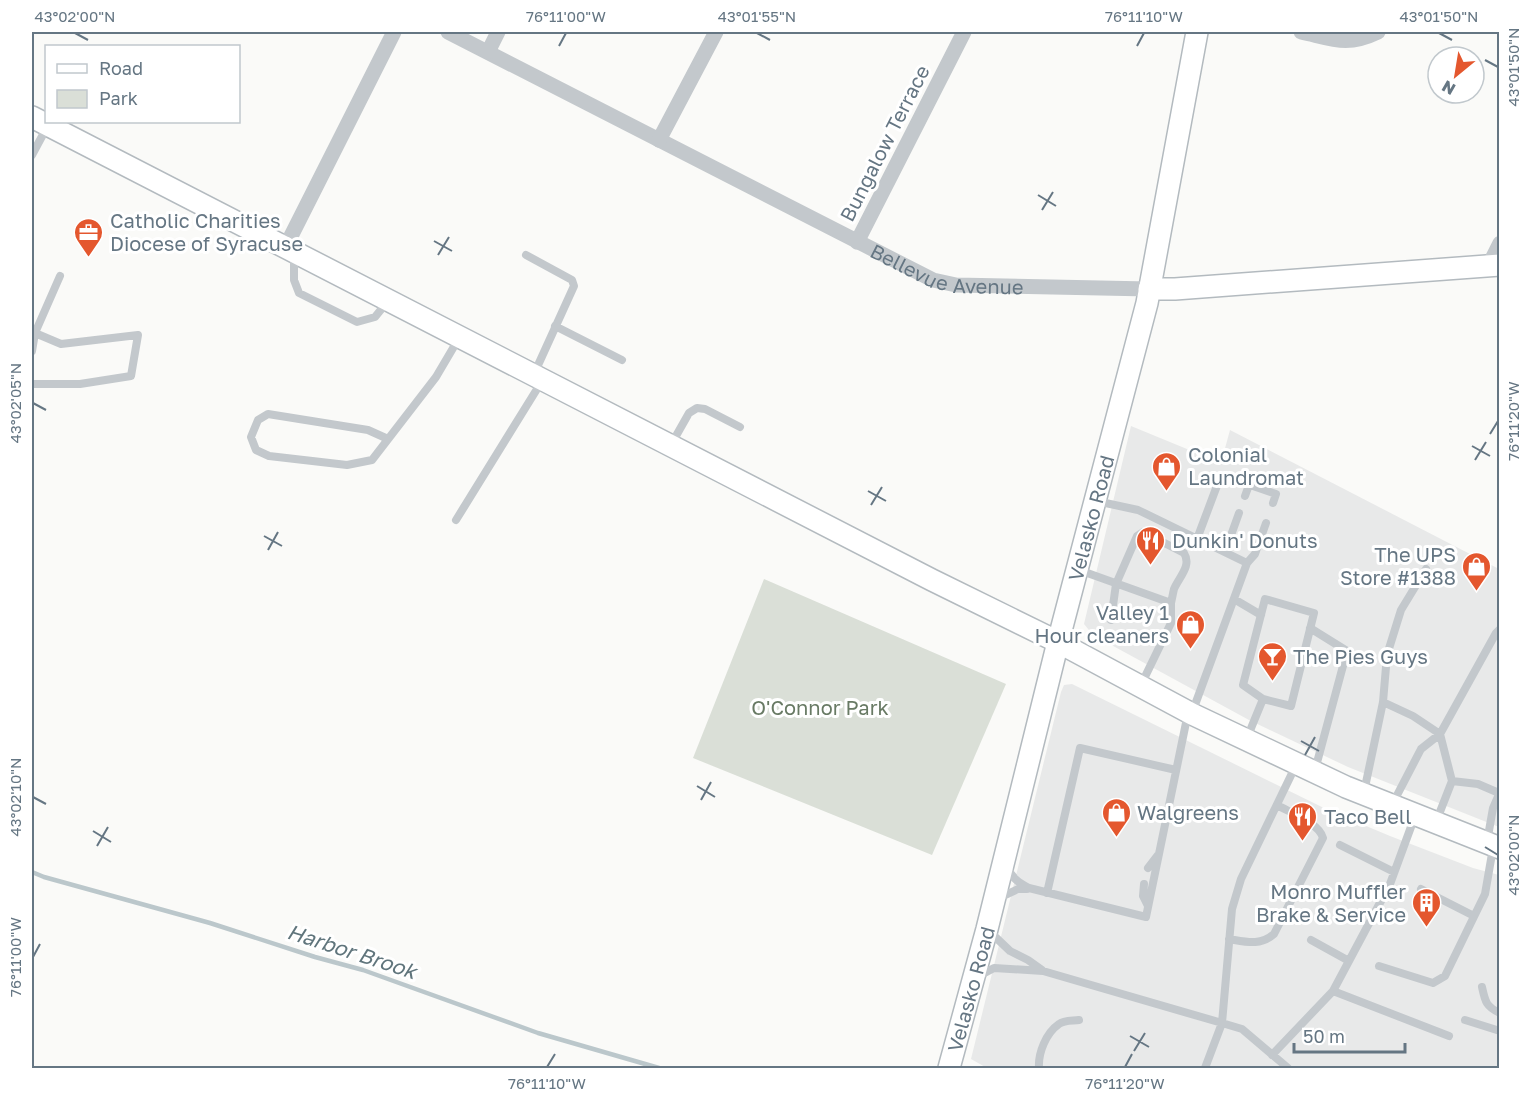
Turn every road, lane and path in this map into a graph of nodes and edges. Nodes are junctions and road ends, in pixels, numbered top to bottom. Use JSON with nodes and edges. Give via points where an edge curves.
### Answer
{"nodes":[{"id":1,"x":394,"y":32,"type":"edge"},
{"id":2,"x":448,"y":32,"type":"edge"},
{"id":3,"x":498,"y":32,"type":"edge"},
{"id":4,"x":716,"y":32,"type":"edge"},
{"id":5,"x":964,"y":32,"type":"edge"},
{"id":6,"x":1197,"y":32,"type":"edge"},
{"id":7,"x":1301,"y":32,"type":"edge"},
{"id":8,"x":1378,"y":32,"type":"edge"},
{"id":9,"x":488,"y":52,"type":"junction"},
{"id":10,"x":40,"y":121,"type":"edge"},
{"id":11,"x":659,"y":140,"type":"junction"},
{"id":12,"x":32,"y":155,"type":"edge"},
{"id":13,"x":857,"y":242,"type":"junction"},
{"id":14,"x":1500,"y":243,"type":"edge"},
{"id":15,"x":290,"y":250,"type":"junction"},
{"id":16,"x":525,"y":255,"type":"dead end"},
{"id":17,"x":1494,"y":265,"type":"edge"},
{"id":18,"x":60,"y":276,"type":"dead end"},
{"id":19,"x":1149,"y":289,"type":"junction"},
{"id":20,"x":388,"y":301,"type":"junction"},
{"id":21,"x":555,"y":326,"type":"junction"},
{"id":22,"x":33,"y":333,"type":"edge"},
{"id":23,"x":459,"y":337,"type":"junction"},
{"id":24,"x":32,"y":351,"type":"edge"},
{"id":25,"x":622,"y":360,"type":"dead end"},
{"id":26,"x":538,"y":377,"type":"junction"},
{"id":27,"x":32,"y":384,"type":"edge"},
{"id":28,"x":740,"y":427,"type":"dead end"},
{"id":29,"x":388,"y":439,"type":"junction"},
{"id":30,"x":670,"y":446,"type":"junction"},
{"id":31,"x":1249,"y":485,"type":"junction"},
{"id":32,"x":1245,"y":496,"type":"dead end"},
{"id":33,"x":1095,"y":500,"type":"junction"},
{"id":34,"x":1273,"y":503,"type":"dead end"},
{"id":35,"x":1239,"y":513,"type":"dead end"},
{"id":36,"x":456,"y":520,"type":"dead end"},
{"id":37,"x":1266,"y":524,"type":"dead end"},
{"id":38,"x":1197,"y":539,"type":"junction"},
{"id":39,"x":1226,"y":552,"type":"junction"},
{"id":40,"x":1247,"y":563,"type":"junction"},
{"id":41,"x":1426,"y":569,"type":"dead end"},
{"id":42,"x":1077,"y":570,"type":"junction"},
{"id":43,"x":1116,"y":584,"type":"junction"},
{"id":44,"x":1234,"y":599,"type":"junction"},
{"id":45,"x":1171,"y":603,"type":"junction"},
{"id":46,"x":1261,"y":615,"type":"junction"},
{"id":47,"x":1112,"y":620,"type":"dead end"},
{"id":48,"x":1310,"y":628,"type":"junction"},
{"id":49,"x":1500,"y":629,"type":"edge"},
{"id":50,"x":1058,"y":642,"type":"junction"},
{"id":51,"x":1141,"y":686,"type":"junction"},
{"id":52,"x":1263,"y":699,"type":"junction"},
{"id":53,"x":1383,"y":702,"type":"junction"},
{"id":54,"x":1190,"y":712,"type":"junction"},
{"id":55,"x":1440,"y":734,"type":"junction"},
{"id":56,"x":1247,"y":739,"type":"junction"},
{"id":57,"x":1306,"y":768,"type":"junction"},
{"id":58,"x":1176,"y":770,"type":"junction"},
{"id":59,"x":1452,"y":781,"type":"junction"},
{"id":60,"x":1499,"y":792,"type":"edge"},
{"id":61,"x":1364,"y":794,"type":"junction"},
{"id":62,"x":1277,"y":805,"type":"junction"},
{"id":63,"x":1392,"y":805,"type":"junction"},
{"id":64,"x":1426,"y":819,"type":"junction"},
{"id":65,"x":1340,"y":845,"type":"dead end"},
{"id":66,"x":1494,"y":846,"type":"edge"},
{"id":67,"x":1159,"y":854,"type":"junction"},
{"id":68,"x":1003,"y":860,"type":"junction"},
{"id":69,"x":1148,"y":868,"type":"dead end"},
{"id":70,"x":1394,"y":872,"type":"junction"},
{"id":71,"x":1144,"y":884,"type":"dead end"},
{"id":72,"x":1029,"y":888,"type":"junction"},
{"id":73,"x":1421,"y":889,"type":"dead end"},
{"id":74,"x":1047,"y":893,"type":"junction"},
{"id":75,"x":993,"y":902,"type":"junction"},
{"id":76,"x":1148,"y":906,"type":"junction"},
{"id":77,"x":1474,"y":916,"type":"junction"},
{"id":78,"x":987,"y":929,"type":"junction"},
{"id":79,"x":1229,"y":939,"type":"junction"},
{"id":80,"x":1311,"y":939,"type":"dead end"},
{"id":81,"x":1349,"y":961,"type":"junction"},
{"id":82,"x":1379,"y":966,"type":"dead end"},
{"id":83,"x":1043,"y":971,"type":"junction"},
{"id":84,"x":973,"y":980,"type":"junction"},
{"id":85,"x":1482,"y":987,"type":"dead end"},
{"id":86,"x":1333,"y":991,"type":"junction"},
{"id":87,"x":1500,"y":1013,"type":"edge"},
{"id":88,"x":1079,"y":1020,"type":"dead end"},
{"id":89,"x":1465,"y":1020,"type":"dead end"},
{"id":90,"x":1222,"y":1023,"type":"junction"},
{"id":91,"x":1500,"y":1031,"type":"edge"},
{"id":92,"x":1449,"y":1036,"type":"dead end"},
{"id":93,"x":1272,"y":1055,"type":"junction"},
{"id":94,"x":949,"y":1068,"type":"edge"},
{"id":95,"x":1039,"y":1068,"type":"edge"},
{"id":96,"x":1205,"y":1068,"type":"edge"},
{"id":97,"x":1288,"y":1068,"type":"edge"}],
"edges":[{"from":1,"to":15,"type":"street"},
{"from":2,"to":9,"type":"street","name":"Bellevue Avenue"},
{"from":3,"to":9,"type":"street"},
{"from":4,"to":11,"type":"street"},
{"from":5,"to":13,"type":"street","name":"Bungalow Terrace"},
{"from":6,"to":19,"type":"main road","name":"Velasko Road"},
{"from":7,"to":8,"type":"street","via":[[1347,41]]},
{"from":9,"to":11,"type":"street","name":"Bellevue Avenue"},
{"from":10,"to":12,"type":"lane"},
{"from":10,"to":15,"type":"main road"},
{"from":11,"to":13,"type":"street","name":"Bellevue Avenue"},
{"from":13,"to":19,"type":"street","name":"Bellevue Avenue","via":[[933,280],[956,285]]},
{"from":14,"to":17,"type":"street"},
{"from":15,"to":20,"type":"main road"},
{"from":15,"to":20,"type":"lane","via":[[299,293],[357,322],[375,317]]},
{"from":16,"to":21,"type":"lane","via":[[572,280],[574,286]]},
{"from":17,"to":19,"type":"main road","name":"Bellevue Avenue"},
{"from":18,"to":22,"type":"lane"},
{"from":19,"to":33,"type":"main road","name":"Velasko Road"},
{"from":20,"to":23,"type":"main road"},
{"from":21,"to":25,"type":"lane"},
{"from":21,"to":26,"type":"lane"},
{"from":22,"to":24,"type":"lane"},
{"from":22,"to":27,"type":"lane","via":[[61,344],[138,335],[131,376],[80,384]]},
{"from":23,"to":26,"type":"main road"},
{"from":23,"to":29,"type":"lane","via":[[436,377]]},
{"from":26,"to":30,"type":"main road"},
{"from":26,"to":36,"type":"lane"},
{"from":28,"to":30,"type":"lane","via":[[697,408],[689,413]]},
{"from":29,"to":29,"type":"lane","via":[[368,430],[268,414],[258,420],[251,437],[256,450],[269,456],[347,465],[372,460]]},
{"from":30,"to":50,"type":"main road"},
{"from":31,"to":32,"type":"lane"},
{"from":31,"to":34,"type":"lane","via":[[1276,494]]},
{"from":31,"to":38,"type":"lane","via":[[1221,475]]},
{"from":33,"to":38,"type":"lane","via":[[1138,510]]},
{"from":33,"to":42,"type":"main road","name":"Velasko Road"},
{"from":35,"to":39,"type":"lane"},
{"from":37,"to":40,"type":"lane","via":[[1255,554]]},
{"from":38,"to":39,"type":"lane"},
{"from":39,"to":40,"type":"lane"},
{"from":40,"to":44,"type":"lane"},
{"from":41,"to":53,"type":"lane","via":[[1401,610],[1387,655]]},
{"from":42,"to":43,"type":"lane"},
{"from":42,"to":50,"type":"main road","name":"Velasko Road"},
{"from":43,"to":45,"type":"lane"},
{"from":43,"to":45,"type":"lane","via":[[1137,536],[1143,532],[1187,558]]},
{"from":43,"to":47,"type":"lane"},
{"from":44,"to":46,"type":"lane"},
{"from":44,"to":54,"type":"lane"},
{"from":45,"to":51,"type":"lane","via":[[1171,623]]},
{"from":46,"to":48,"type":"lane","via":[[1265,599],[1314,613]]},
{"from":46,"to":52,"type":"lane","via":[[1243,685]]},
{"from":48,"to":52,"type":"lane","via":[[1291,706]]},
{"from":48,"to":57,"type":"lane","via":[[1347,651]]},
{"from":49,"to":55,"type":"lane"},
{"from":50,"to":51,"type":"main road"},
{"from":50,"to":68,"type":"main road","name":"Velasko Road"},
{"from":51,"to":54,"type":"main road"},
{"from":52,"to":56,"type":"lane"},
{"from":53,"to":55,"type":"lane"},
{"from":53,"to":61,"type":"lane"},
{"from":54,"to":56,"type":"main road"},
{"from":54,"to":58,"type":"lane"},
{"from":55,"to":59,"type":"lane"},
{"from":55,"to":63,"type":"lane","via":[[1421,749]]},
{"from":56,"to":57,"type":"main road"},
{"from":57,"to":61,"type":"main road"},
{"from":57,"to":62,"type":"lane"},
{"from":58,"to":67,"type":"lane"},
{"from":58,"to":74,"type":"lane","via":[[1080,748]]},
{"from":59,"to":60,"type":"lane","via":[[1478,784]]},
{"from":59,"to":64,"type":"lane"},
{"from":60,"to":66,"type":"lane","via":[[1493,808]]},
{"from":61,"to":63,"type":"main road"},
{"from":62,"to":79,"type":"lane","via":[[1240,879]]},
{"from":62,"to":79,"type":"lane","via":[[1315,826],[1323,838],[1275,934],[1261,942]]},
{"from":63,"to":64,"type":"main road"},
{"from":64,"to":66,"type":"main road"},
{"from":64,"to":70,"type":"lane"},
{"from":65,"to":70,"type":"lane"},
{"from":66,"to":77,"type":"lane","via":[[1485,894]]},
{"from":67,"to":69,"type":"lane"},
{"from":67,"to":76,"type":"lane"},
{"from":68,"to":72,"type":"lane","via":[[1012,876]]},
{"from":68,"to":75,"type":"main road","name":"Velasko Road"},
{"from":70,"to":81,"type":"lane"},
{"from":71,"to":76,"type":"lane","via":[[1143,896]]},
{"from":72,"to":74,"type":"lane"},
{"from":72,"to":75,"type":"lane","via":[[1018,889]]},
{"from":73,"to":77,"type":"lane"},
{"from":74,"to":76,"type":"lane","via":[[1146,917]]},
{"from":75,"to":78,"type":"main road","name":"Velasko Road"},
{"from":77,"to":82,"type":"lane","via":[[1445,976],[1433,983]]},
{"from":78,"to":83,"type":"lane","via":[[1010,951]]},
{"from":78,"to":84,"type":"main road","name":"Velasko Road"},
{"from":79,"to":90,"type":"lane"},
{"from":80,"to":81,"type":"lane"},
{"from":81,"to":86,"type":"lane"},
{"from":83,"to":84,"type":"lane","via":[[994,968]]},
{"from":83,"to":90,"type":"lane"},
{"from":84,"to":94,"type":"main road","name":"Velasko Road"},
{"from":85,"to":87,"type":"lane","via":[[1484,1000]]},
{"from":86,"to":92,"type":"lane"},
{"from":86,"to":93,"type":"lane"},
{"from":88,"to":95,"type":"lane","via":[[1061,1022],[1048,1036],[1038,1060]]},
{"from":89,"to":91,"type":"lane"},
{"from":90,"to":93,"type":"lane","via":[[1242,1029]]},
{"from":90,"to":96,"type":"lane"},
{"from":93,"to":97,"type":"lane"}]}
